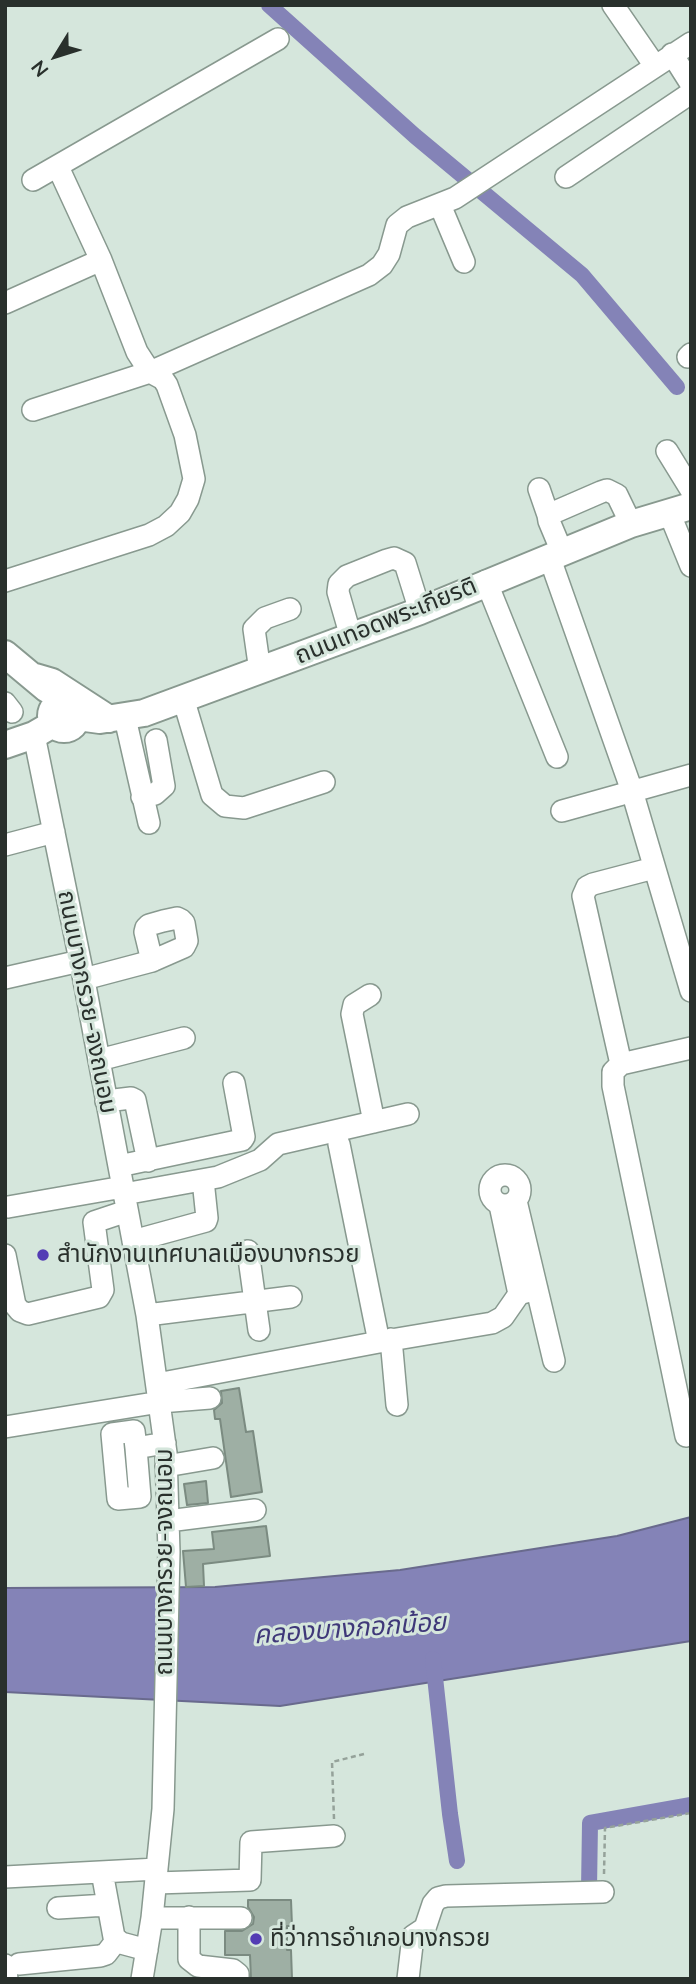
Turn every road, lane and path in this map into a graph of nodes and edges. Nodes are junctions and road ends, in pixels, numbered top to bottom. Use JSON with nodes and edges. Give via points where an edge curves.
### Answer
{"nodes":[{"id":1,"x":613,"y":5,"type":"edge"},
{"id":2,"x":278,"y":39,"type":"dead end"},
{"id":3,"x":691,"y":43,"type":"edge"},
{"id":4,"x":664,"y":60,"type":"junction"},
{"id":5,"x":691,"y":84,"type":"edge"},
{"id":6,"x":691,"y":93,"type":"edge"},
{"id":7,"x":58,"y":167,"type":"junction"},
{"id":8,"x":566,"y":177,"type":"dead end"},
{"id":9,"x":33,"y":180,"type":"dead end"},
{"id":10,"x":440,"y":205,"type":"junction"},
{"id":11,"x":101,"y":260,"type":"junction"},
{"id":12,"x":464,"y":262,"type":"dead end"},
{"id":13,"x":5,"y":303,"type":"edge"},
{"id":14,"x":150,"y":372,"type":"junction"},
{"id":15,"x":33,"y":410,"type":"dead end"},
{"id":16,"x":667,"y":451,"type":"dead end"},
{"id":17,"x":539,"y":489,"type":"dead end"},
{"id":18,"x":691,"y":490,"type":"edge"},
{"id":19,"x":680,"y":509,"type":"edge"},
{"id":20,"x":548,"y":514,"type":"junction"},
{"id":21,"x":631,"y":524,"type":"junction"},
{"id":22,"x":556,"y":554,"type":"junction"},
{"id":23,"x":691,"y":566,"type":"edge"},
{"id":24,"x":5,"y":581,"type":"edge"},
{"id":25,"x":486,"y":582,"type":"junction"},
{"id":26,"x":290,"y":609,"type":"dead end"},
{"id":27,"x":420,"y":611,"type":"junction"},
{"id":28,"x":351,"y":637,"type":"junction"},
{"id":29,"x":5,"y":654,"type":"edge"},
{"id":30,"x":260,"y":671,"type":"junction"},
{"id":31,"x":35,"y":677,"type":"junction"},
{"id":32,"x":183,"y":698,"type":"junction"},
{"id":33,"x":117,"y":718,"type":"junction"},
{"id":34,"x":56,"y":720,"type":"junction"},
{"id":35,"x":156,"y":740,"type":"dead end"},
{"id":36,"x":5,"y":745,"type":"edge"},
{"id":37,"x":558,"y":757,"type":"dead end"},
{"id":38,"x":691,"y":775,"type":"edge"},
{"id":39,"x":324,"y":782,"type":"dead end"},
{"id":40,"x":632,"y":791,"type":"junction"},
{"id":41,"x":142,"y":797,"type":"junction"},
{"id":42,"x":562,"y":811,"type":"dead end"},
{"id":43,"x":149,"y":823,"type":"dead end"},
{"id":44,"x":54,"y":832,"type":"junction"},
{"id":45,"x":5,"y":845,"type":"edge"},
{"id":46,"x":654,"y":868,"type":"junction"},
{"id":47,"x":152,"y":961,"type":"dead end"},
{"id":48,"x":82,"y":970,"type":"junction"},
{"id":49,"x":5,"y":978,"type":"edge"},
{"id":50,"x":691,"y":991,"type":"edge"},
{"id":51,"x":370,"y":995,"type":"dead end"},
{"id":52,"x":184,"y":1038,"type":"dead end"},
{"id":53,"x":691,"y":1048,"type":"edge"},
{"id":54,"x":99,"y":1060,"type":"junction"},
{"id":55,"x":621,"y":1064,"type":"junction"},
{"id":56,"x":234,"y":1083,"type":"dead end"},
{"id":57,"x":106,"y":1101,"type":"junction"},
{"id":58,"x":408,"y":1114,"type":"dead end"},
{"id":59,"x":374,"y":1122,"type":"junction"},
{"id":60,"x":339,"y":1144,"type":"dead end"},
{"id":61,"x":148,"y":1161,"type":"junction"},
{"id":62,"x":119,"y":1166,"type":"junction"},
{"id":63,"x":202,"y":1180,"type":"junction"},
{"id":64,"x":125,"y":1197,"type":"junction"},
{"id":65,"x":508,"y":1203,"type":"dead end"},
{"id":66,"x":8,"y":1207,"type":"dead end"},
{"id":67,"x":133,"y":1241,"type":"junction"},
{"id":68,"x":248,"y":1251,"type":"dead end"},
{"id":69,"x":5,"y":1255,"type":"edge"},
{"id":70,"x":528,"y":1292,"type":"junction"},
{"id":71,"x":291,"y":1297,"type":"dead end"},
{"id":72,"x":255,"y":1302,"type":"junction"},
{"id":73,"x":147,"y":1315,"type":"junction"},
{"id":74,"x":259,"y":1330,"type":"dead end"},
{"id":75,"x":385,"y":1341,"type":"junction"},
{"id":76,"x":554,"y":1361,"type":"dead end"},
{"id":77,"x":158,"y":1393,"type":"junction"},
{"id":78,"x":210,"y":1398,"type":"dead end"},
{"id":79,"x":397,"y":1405,"type":"dead end"},
{"id":80,"x":5,"y":1427,"type":"edge"},
{"id":81,"x":686,"y":1436,"type":"dead end"},
{"id":82,"x":165,"y":1443,"type":"junction"},
{"id":83,"x":136,"y":1448,"type":"dead end"},
{"id":84,"x":213,"y":1458,"type":"dead end"},
{"id":85,"x":166,"y":1466,"type":"junction"},
{"id":86,"x":255,"y":1510,"type":"dead end"},
{"id":87,"x":169,"y":1521,"type":"junction"},
{"id":88,"x":364,"y":1755,"type":"dead end"},
{"id":89,"x":691,"y":1813,"type":"edge"},
{"id":90,"x":334,"y":1836,"type":"joint"},
{"id":91,"x":102,"y":1872,"type":"junction"},
{"id":92,"x":157,"y":1876,"type":"junction"},
{"id":93,"x":5,"y":1877,"type":"edge"},
{"id":94,"x":603,"y":1892,"type":"joint"},
{"id":95,"x":107,"y":1905,"type":"junction"},
{"id":96,"x":58,"y":1908,"type":"dead end"},
{"id":97,"x":190,"y":1917,"type":"junction"},
{"id":98,"x":152,"y":1918,"type":"junction"},
{"id":99,"x":241,"y":1918,"type":"dead end"},
{"id":100,"x":116,"y":1941,"type":"junction"},
{"id":101,"x":147,"y":1950,"type":"junction"},
{"id":102,"x":10,"y":1969,"type":"edge"},
{"id":103,"x":67,"y":1969,"type":"edge"},
{"id":104,"x":142,"y":1979,"type":"edge"},
{"id":105,"x":237,"y":1979,"type":"edge"},
{"id":106,"x":408,"y":1979,"type":"edge"}],
"edges":[{"from":1,"to":4,"type":"street"},
{"from":2,"to":7,"type":"street"},
{"from":3,"to":4,"type":"street"},
{"from":4,"to":5,"type":"street"},
{"from":4,"to":10,"type":"street"},
{"from":6,"to":8,"type":"street"},
{"from":7,"to":9,"type":"street"},
{"from":7,"to":11,"type":"street"},
{"from":10,"to":12,"type":"street"},
{"from":10,"to":14,"type":"street","via":[[397,225],[389,254],[369,275]]},
{"from":11,"to":13,"type":"street"},
{"from":11,"to":14,"type":"street","via":[[137,352]]},
{"from":14,"to":15,"type":"street"},
{"from":14,"to":24,"type":"street","via":[[167,385],[185,435],[194,479],[180,513],[149,535]]},
{"from":16,"to":18,"type":"street"},
{"from":17,"to":20,"type":"street"},
{"from":19,"to":21,"type":"main road","name":"ถนนเทอดพระเกียรติ"},
{"from":19,"to":23,"type":"street"},
{"from":20,"to":21,"type":"street","via":[[607,490],[617,495]]},
{"from":20,"to":22,"type":"street"},
{"from":21,"to":22,"type":"main road","name":"ถนนเทอดพระเกียรติ"},
{"from":22,"to":25,"type":"main road","name":"ถนนเทอดพระเกียรติ"},
{"from":22,"to":40,"type":"street"},
{"from":25,"to":27,"type":"main road","name":"ถนนเทอดพระเกียรติ"},
{"from":25,"to":37,"type":"street"},
{"from":26,"to":30,"type":"street","via":[[265,618],[254,629]]},
{"from":27,"to":28,"type":"main road","name":"ถนนเทอดพระเกียรติ"},
{"from":27,"to":28,"type":"street","via":[[405,563],[394,558],[347,576],[340,584],[338,592]]},
{"from":28,"to":30,"type":"main road","name":"ถนนเทอดพระเกียรติ"},
{"from":29,"to":31,"type":"main road"},
{"from":30,"to":32,"type":"main road","name":"ถนนเทอดพระเกียรติ"},
{"from":31,"to":33,"type":"main road"},
{"from":31,"to":34,"type":"main road"},
{"from":31,"to":34,"type":"main road","via":[[44,702],[43,716]]},
{"from":32,"to":33,"type":"main road","name":"ถนนเทอดพระเกียรติ"},
{"from":32,"to":39,"type":"street","via":[[212,795],[225,806],[244,808]]},
{"from":33,"to":34,"type":"main road","name":"ถนนเทอดพระเกียรติ"},
{"from":33,"to":41,"type":"street"},
{"from":34,"to":36,"type":"main road"},
{"from":34,"to":44,"type":"street","name":"ถนนบางกรวย-จงถนอม"},
{"from":35,"to":41,"type":"street","via":[[164,786]]},
{"from":38,"to":40,"type":"street"},
{"from":40,"to":42,"type":"street"},
{"from":40,"to":46,"type":"street"},
{"from":41,"to":43,"type":"street"},
{"from":44,"to":45,"type":"street"},
{"from":44,"to":48,"type":"street","name":"ถนนบางกรวย-จงถนอม"},
{"from":46,"to":50,"type":"street"},
{"from":46,"to":55,"type":"street","via":[[593,884],[583,896]]},
{"from":47,"to":48,"type":"street"},
{"from":48,"to":49,"type":"street"},
{"from":48,"to":54,"type":"street","name":"ถนนบางกรวย-จงถนอม"},
{"from":51,"to":59,"type":"street","via":[[354,1005],[352,1014]]},
{"from":52,"to":54,"type":"street"},
{"from":53,"to":55,"type":"street"},
{"from":54,"to":57,"type":"street","name":"ถนนบางกรวย-จงถนอม"},
{"from":55,"to":81,"type":"street","via":[[612,1072],[612,1086]]},
{"from":56,"to":61,"type":"street","via":[[242,1140]]},
{"from":57,"to":61,"type":"street","via":[[135,1100]]},
{"from":57,"to":62,"type":"street","name":"ถนนบางกรวย-จงถนอม"},
{"from":58,"to":59,"type":"street"},
{"from":59,"to":63,"type":"street","via":[[278,1144],[260,1160]]},
{"from":60,"to":75,"type":"street"},
{"from":61,"to":62,"type":"street"},
{"from":62,"to":64,"type":"street","name":"ถนนบางกรวย-จงถนอม"},
{"from":63,"to":64,"type":"street"},
{"from":63,"to":67,"type":"street","via":[[206,1221]]},
{"from":64,"to":66,"type":"street"},
{"from":64,"to":67,"type":"street","name":"ถนนบางกรวย-จงถนอม"},
{"from":64,"to":69,"type":"street","via":[[94,1222],[103,1290],[99,1297],[28,1314],[20,1311]]},
{"from":65,"to":70,"type":"street"},
{"from":67,"to":73,"type":"street","name":"ถนนบางกรวย-จงถนอม"},
{"from":68,"to":72,"type":"street"},
{"from":70,"to":75,"type":"street","via":[[492,1323]]},
{"from":70,"to":76,"type":"street"},
{"from":71,"to":72,"type":"street"},
{"from":72,"to":73,"type":"street"},
{"from":72,"to":74,"type":"street"},
{"from":73,"to":77,"type":"street","name":"ถนนบางกรวย-จงถนอม"},
{"from":75,"to":77,"type":"street"},
{"from":75,"to":79,"type":"street"},
{"from":77,"to":78,"type":"street"},
{"from":77,"to":80,"type":"street"},
{"from":77,"to":82,"type":"street","name":"ถนนบางกรวย-จงถนอม"},
{"from":82,"to":83,"type":"street"},
{"from":82,"to":85,"type":"street","name":"ถนนบางกรวย-จงถนอม"},
{"from":84,"to":85,"type":"street"},
{"from":85,"to":87,"type":"street","name":"ถนนบางกรวย-จงถนอม"},
{"from":86,"to":87,"type":"street"},
{"from":87,"to":92,"type":"street","name":"ถนนบางกรวย-จงถนอม","via":[[163,1809]]},
{"from":88,"to":90,"type":"path","via":[[332,1762]]},
{"from":89,"to":94,"type":"path","via":[[605,1828]]},
{"from":90,"to":92,"type":"street","via":[[251,1842],[250,1880]]},
{"from":91,"to":92,"type":"street"},
{"from":91,"to":93,"type":"street"},
{"from":91,"to":95,"type":"street"},
{"from":92,"to":98,"type":"street","name":"ถนนบางกรวย-จงถนอม"},
{"from":94,"to":106,"type":"street","via":[[438,1898],[425,1928],[413,1936]]},
{"from":95,"to":96,"type":"street"},
{"from":95,"to":100,"type":"street"},
{"from":97,"to":98,"type":"street"},
{"from":97,"to":99,"type":"street"},
{"from":97,"to":105,"type":"street","via":[[189,1959],[193,1964],[237,1971]]},
{"from":98,"to":101,"type":"street","name":"ถนนบางกรวย-จงถนอม"},
{"from":100,"to":101,"type":"street"},
{"from":100,"to":103,"type":"street","via":[[106,1954]]},
{"from":101,"to":104,"type":"street","name":"ถนนบางกรวย-จงถนอม"},
{"from":102,"to":103,"type":"street"}]}
